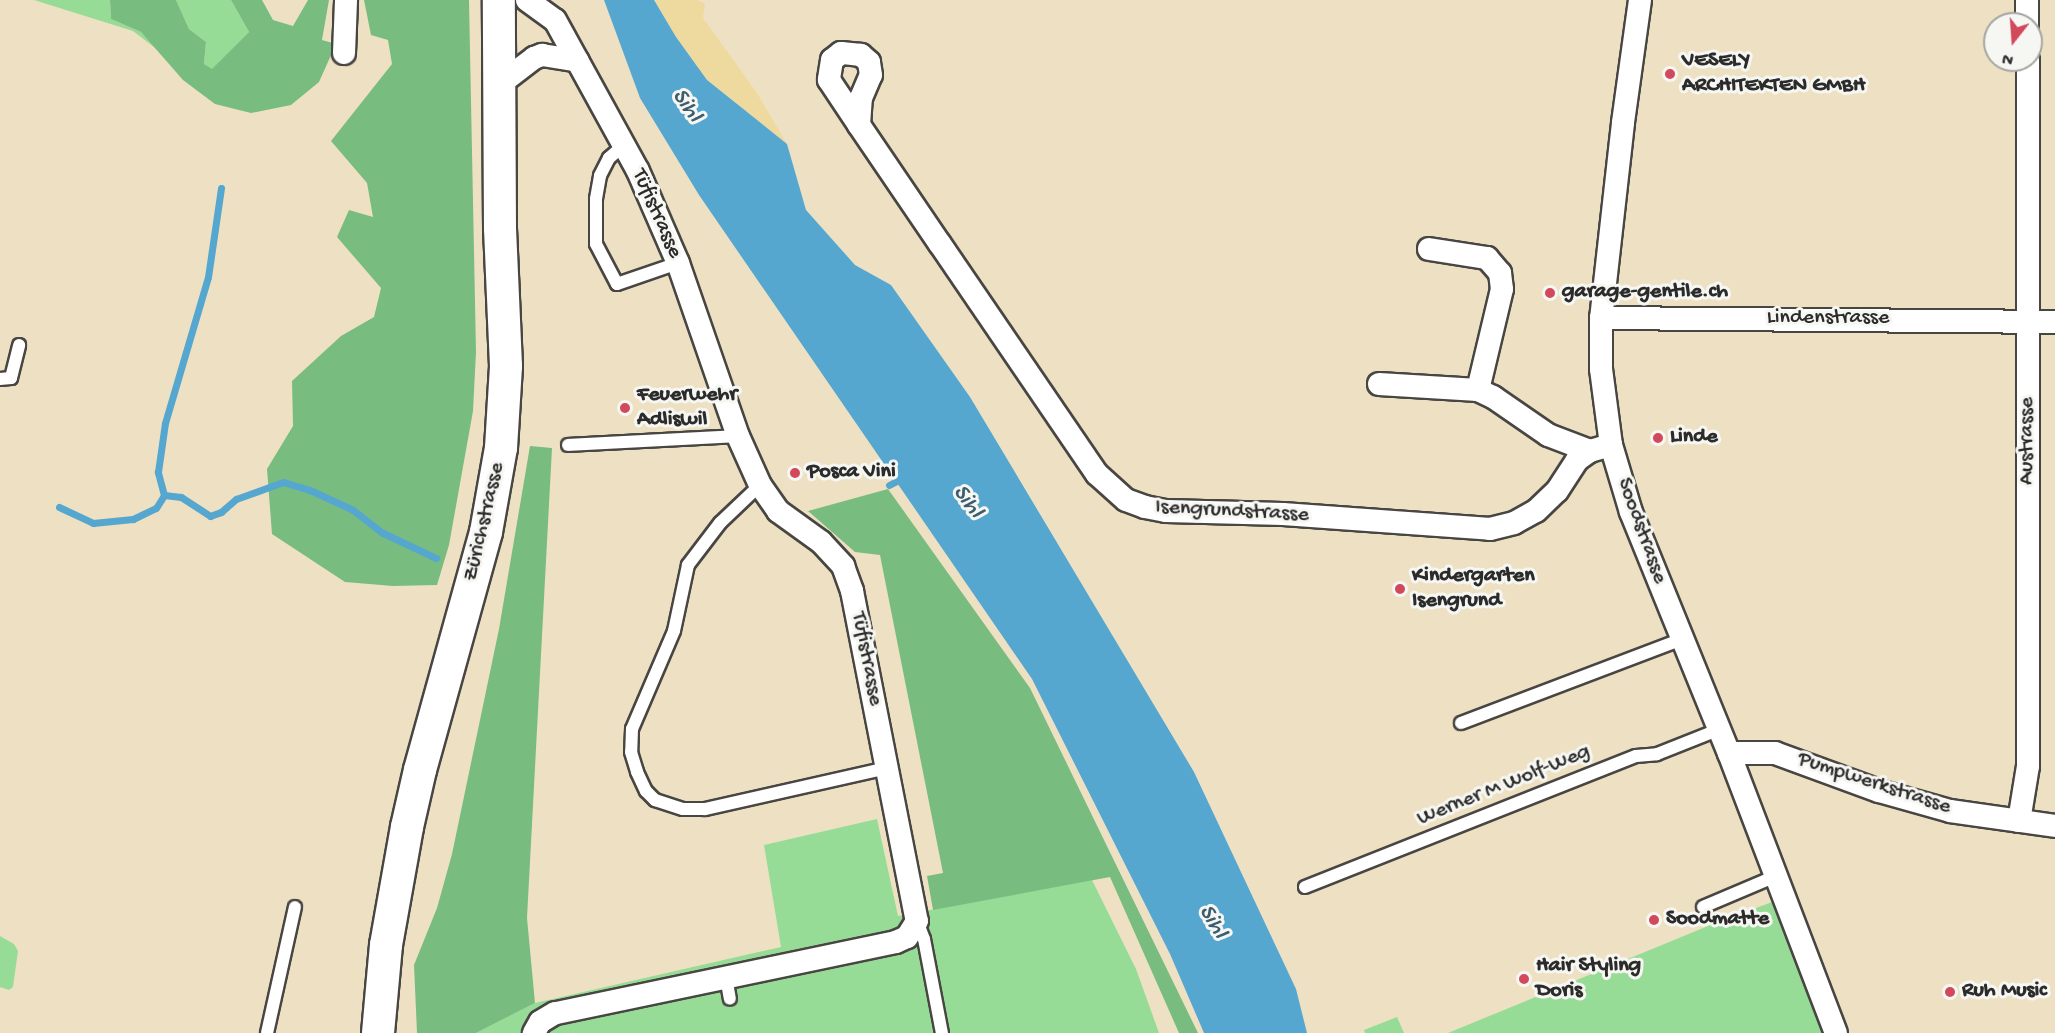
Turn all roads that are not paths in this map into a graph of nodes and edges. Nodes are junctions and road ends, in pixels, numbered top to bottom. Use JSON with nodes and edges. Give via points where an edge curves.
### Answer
{"nodes":[{"id":1,"x":346,"y":0,"type":"edge"},
{"id":2,"x":499,"y":0,"type":"edge"},
{"id":3,"x":527,"y":0,"type":"edge"},
{"id":4,"x":1640,"y":0,"type":"edge"},
{"id":5,"x":344,"y":53,"type":"dead end"},
{"id":6,"x":578,"y":61,"type":"junction"},
{"id":7,"x":2028,"y":72,"type":"edge"},
{"id":8,"x":500,"y":84,"type":"junction"},
{"id":9,"x":859,"y":125,"type":"dead end"},
{"id":10,"x":624,"y":145,"type":"junction"},
{"id":11,"x":1429,"y":249,"type":"dead end"},
{"id":12,"x":678,"y":263,"type":"junction"},
{"id":13,"x":1601,"y":318,"type":"junction"},
{"id":14,"x":2027,"y":321,"type":"junction"},
{"id":15,"x":2055,"y":322,"type":"edge"},
{"id":16,"x":19,"y":345,"type":"dead end"},
{"id":17,"x":0,"y":379,"type":"edge"},
{"id":18,"x":1379,"y":384,"type":"dead end"},
{"id":19,"x":1478,"y":390,"type":"junction"},
{"id":20,"x":738,"y":436,"type":"junction"},
{"id":21,"x":567,"y":445,"type":"dead end"},
{"id":22,"x":1600,"y":448,"type":"junction"},
{"id":23,"x":760,"y":484,"type":"junction"},
{"id":24,"x":1682,"y":639,"type":"junction"},
{"id":25,"x":1461,"y":723,"type":"dead end"},
{"id":26,"x":1720,"y":729,"type":"junction"},
{"id":27,"x":1729,"y":753,"type":"junction"},
{"id":28,"x":887,"y":768,"type":"junction"},
{"id":29,"x":2019,"y":821,"type":"junction"},
{"id":30,"x":2055,"y":826,"type":"edge"},
{"id":31,"x":1776,"y":876,"type":"junction"},
{"id":32,"x":1305,"y":887,"type":"dead end"},
{"id":33,"x":295,"y":907,"type":"dead end"},
{"id":34,"x":1703,"y":907,"type":"dead end"},
{"id":35,"x":917,"y":921,"type":"junction"},
{"id":36,"x":267,"y":1033,"type":"edge"},
{"id":37,"x":378,"y":1033,"type":"edge"},
{"id":38,"x":534,"y":1033,"type":"edge"},
{"id":39,"x":942,"y":1033,"type":"edge"},
{"id":40,"x":1836,"y":1033,"type":"edge"}],
"edges":[{"from":1,"to":5,"type":"street"},
{"from":2,"to":8,"type":"main road","name":"Zürichstrasse"},
{"from":3,"to":6,"type":"street","name":"Tüfistrasse","via":[[555,20]]},
{"from":4,"to":13,"type":"street","name":"Soodstrasse"},
{"from":6,"to":8,"type":"street","via":[[542,55]]},
{"from":6,"to":10,"type":"street","name":"Tüfistrasse"},
{"from":7,"to":14,"type":"street","name":"Austrasse"},
{"from":8,"to":37,"type":"main road","name":"Zürichstrasse","via":[[500,228],[506,366],[501,448],[486,532],[407,827],[386,945]]},
{"from":9,"to":22,"type":"street","name":"Isengrundstrasse","via":[[1097,474],[1126,500],[1166,511],[1283,514],[1490,529],[1514,523],[1536,511],[1557,491],[1577,460]]},
{"from":10,"to":12,"type":"street","name":"Tüfistrasse","via":[[644,168]]},
{"from":10,"to":12,"type":"lane","via":[[609,158],[600,176],[596,243],[617,284]]},
{"from":11,"to":19,"type":"street","via":[[1487,258],[1500,273],[1502,289]]},
{"from":12,"to":20,"type":"street","name":"Tüfistrasse"},
{"from":13,"to":14,"type":"street","name":"Lindenstrasse"},
{"from":13,"to":22,"type":"street","name":"Soodstrasse"},
{"from":14,"to":15,"type":"street","name":"Lindenstrasse"},
{"from":14,"to":29,"type":"street","name":"Austrasse","via":[[2028,766]]},
{"from":16,"to":17,"type":"lane","via":[[11,378]]},
{"from":18,"to":19,"type":"street"},
{"from":19,"to":22,"type":"street","via":[[1548,435]]},
{"from":20,"to":21,"type":"lane"},
{"from":20,"to":23,"type":"street","name":"Tüfistrasse"},
{"from":22,"to":24,"type":"street","name":"Soodstrasse"},
{"from":23,"to":28,"type":"street","name":"Tüfistrasse","via":[[778,511],[821,542],[843,566],[852,591]]},
{"from":23,"to":28,"type":"lane","via":[[720,523],[688,565],[668,648],[632,729],[631,752],[637,772],[655,800],[683,809],[705,809]]},
{"from":24,"to":25,"type":"lane"},
{"from":24,"to":26,"type":"street","name":"Soodstrasse"},
{"from":26,"to":27,"type":"street","name":"Soodstrasse"},
{"from":26,"to":32,"type":"lane","name":"Werner M Wolf-Weg","via":[[1657,754],[1636,756]]},
{"from":27,"to":29,"type":"street","name":"Pumpwerkstrasse","via":[[1774,753],[1950,811]]},
{"from":27,"to":31,"type":"street","name":"Soodstrasse"},
{"from":28,"to":35,"type":"street","name":"Tüfistrasse"},
{"from":29,"to":30,"type":"street","name":"Pumpwerkstrasse"},
{"from":31,"to":34,"type":"lane"},
{"from":31,"to":40,"type":"street","name":"Soodstrasse"},
{"from":33,"to":36,"type":"lane"},
{"from":35,"to":38,"type":"street","via":[[907,937],[896,942],[728,988],[555,1012],[540,1022]]},
{"from":35,"to":39,"type":"lane"}]}
